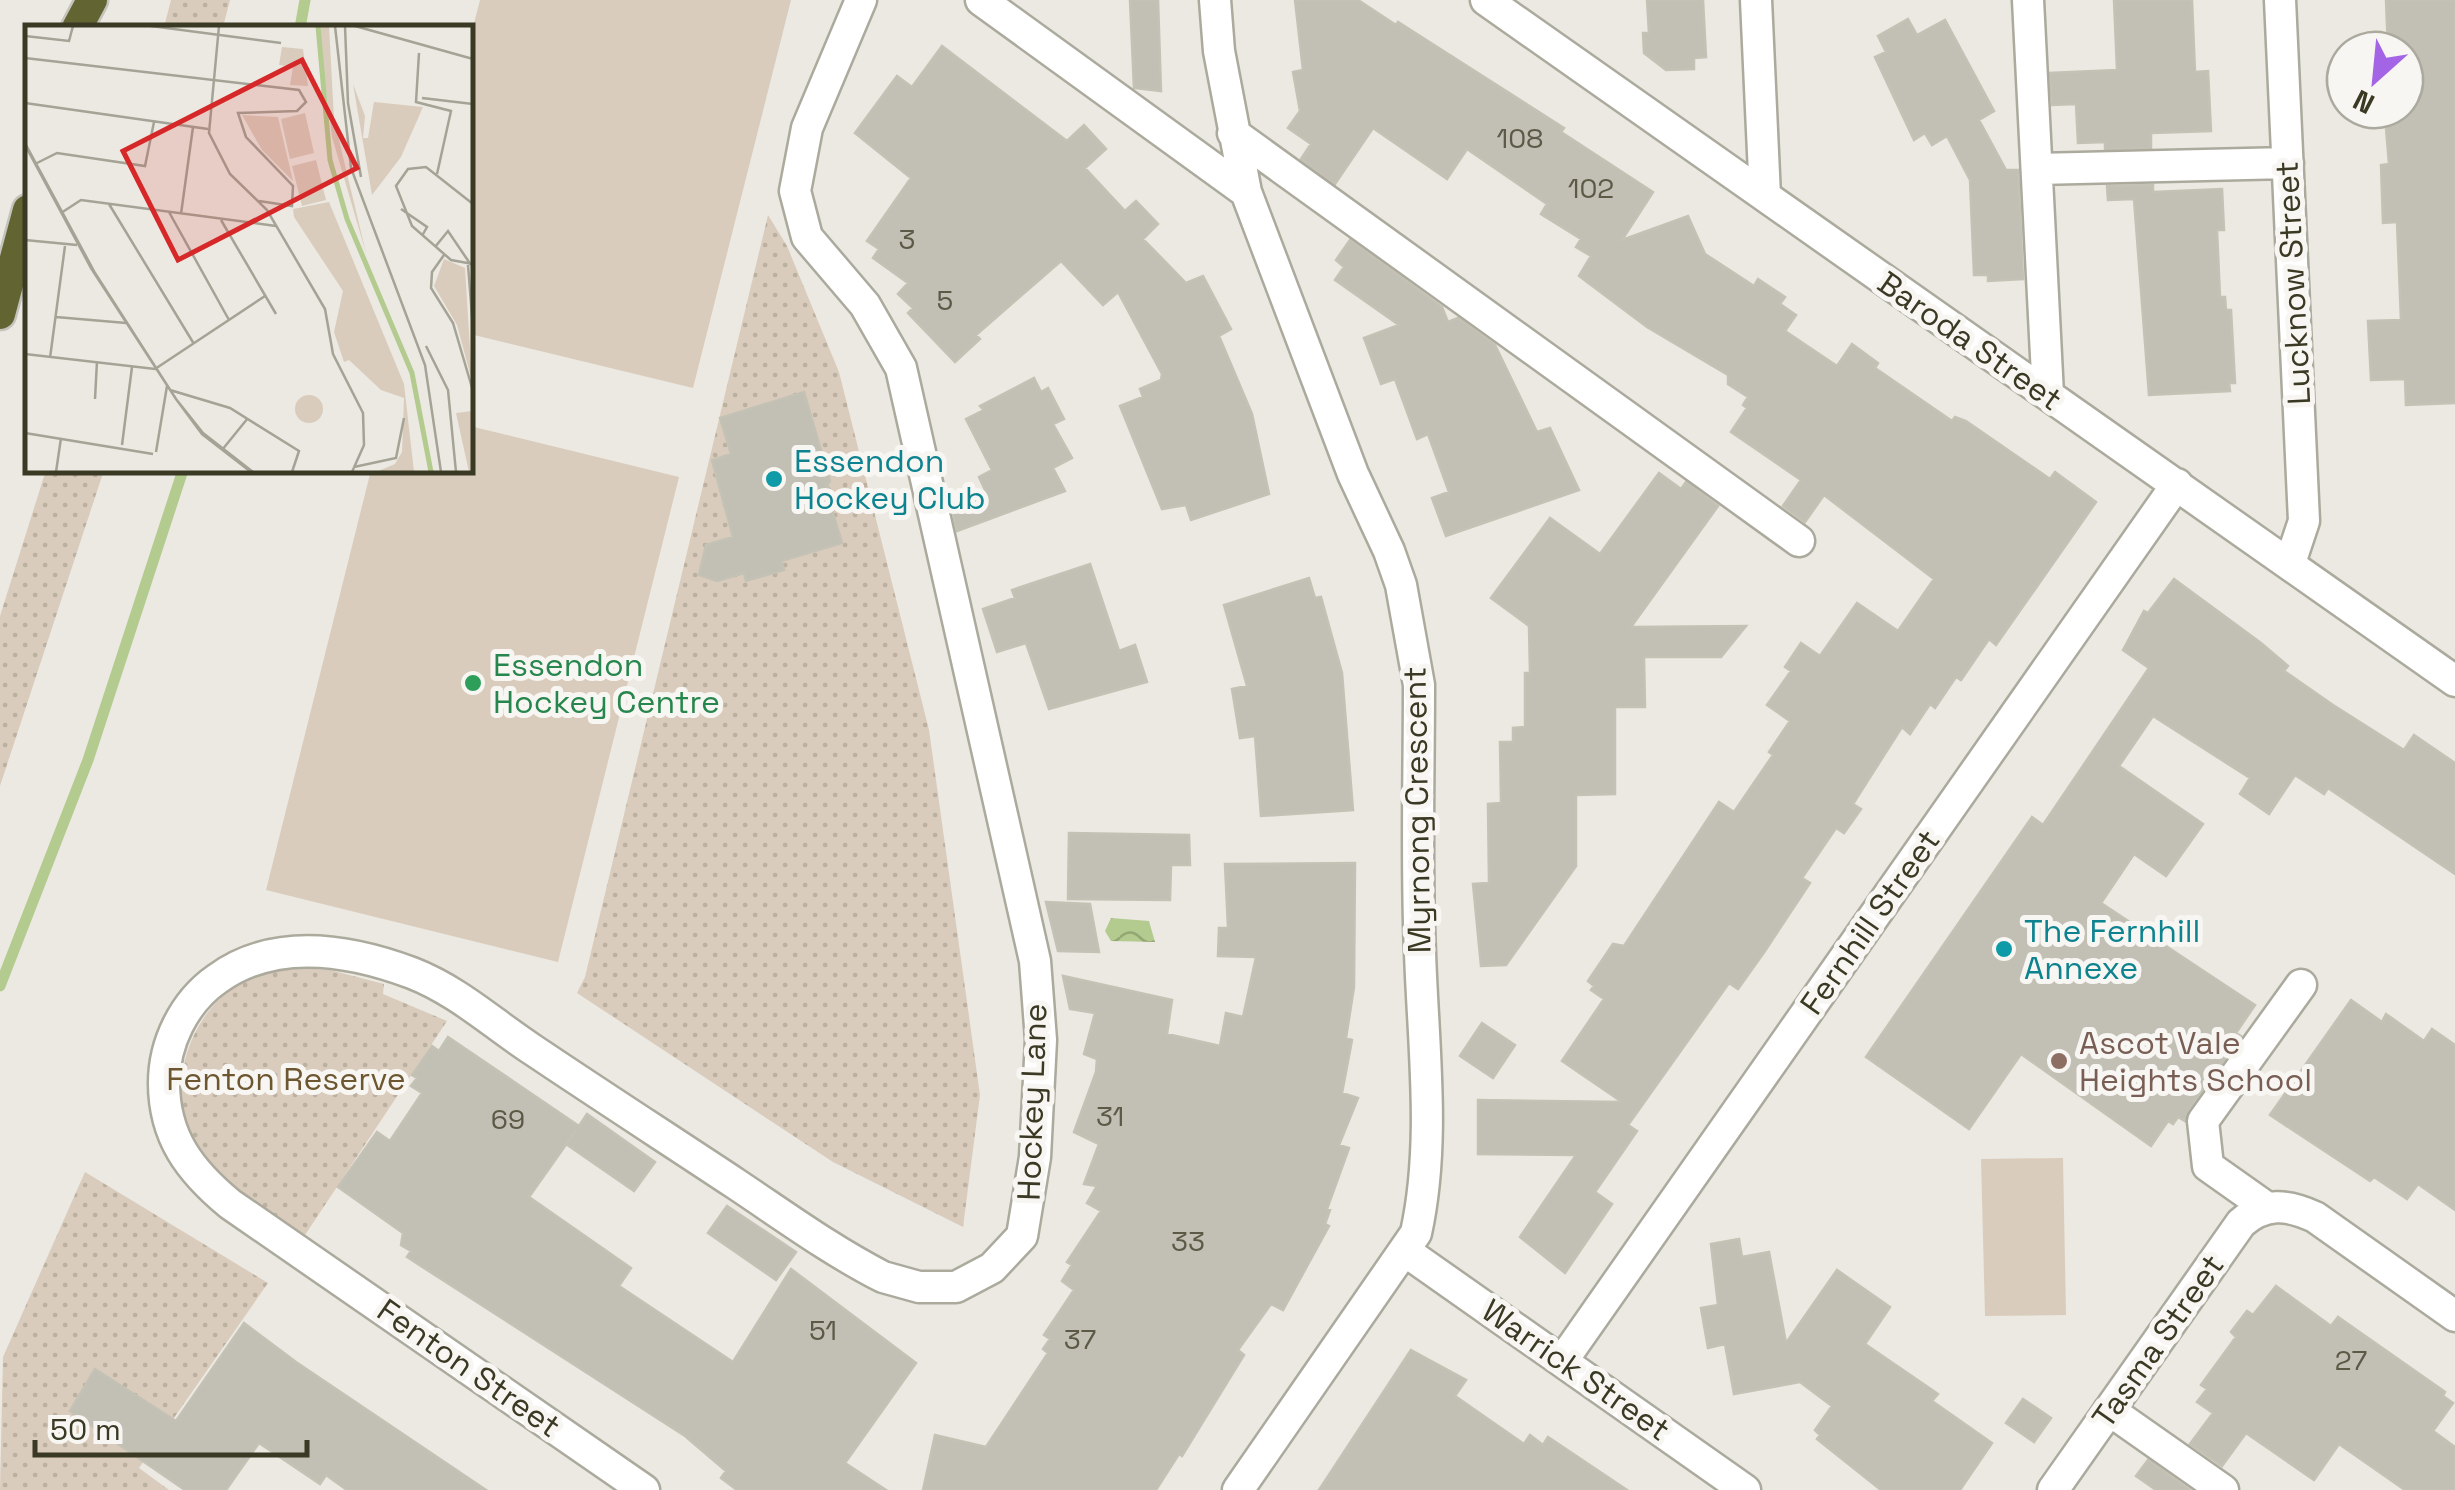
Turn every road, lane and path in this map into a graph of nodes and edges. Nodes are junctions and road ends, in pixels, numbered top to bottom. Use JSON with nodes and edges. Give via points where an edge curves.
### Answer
{"nodes":[{"id":1,"x":77,"y":0,"type":"edge"},
{"id":2,"x":92,"y":0,"type":"edge"},
{"id":3,"x":861,"y":0,"type":"edge"},
{"id":4,"x":981,"y":0,"type":"edge"},
{"id":5,"x":1215,"y":0,"type":"edge"},
{"id":6,"x":1486,"y":0,"type":"edge"},
{"id":7,"x":1756,"y":0,"type":"edge"},
{"id":8,"x":2028,"y":0,"type":"edge"},
{"id":9,"x":2280,"y":0,"type":"edge"},
{"id":10,"x":75,"y":25,"type":"edge"},
{"id":11,"x":77,"y":25,"type":"edge"},
{"id":12,"x":1233,"y":133,"type":"junction"},
{"id":13,"x":2288,"y":163,"type":"junction"},
{"id":14,"x":2036,"y":169,"type":"junction"},
{"id":15,"x":1246,"y":192,"type":"junction"},
{"id":16,"x":1765,"y":196,"type":"junction"},
{"id":17,"x":25,"y":221,"type":"edge"},
{"id":18,"x":0,"y":314,"type":"edge"},
{"id":19,"x":2048,"y":395,"type":"junction"},
{"id":20,"x":2176,"y":484,"type":"junction"},
{"id":21,"x":1798,"y":540,"type":"dead end"},
{"id":22,"x":2290,"y":563,"type":"junction"},
{"id":23,"x":2455,"y":681,"type":"edge"},
{"id":24,"x":2301,"y":985,"type":"dead end"},
{"id":25,"x":2270,"y":1207,"type":"junction"},
{"id":26,"x":293,"y":1247,"type":"joint"},
{"id":27,"x":1405,"y":1251,"type":"junction"},
{"id":28,"x":2455,"y":1316,"type":"edge"},
{"id":29,"x":1563,"y":1360,"type":"junction"},
{"id":30,"x":2110,"y":1410,"type":"junction"},
{"id":31,"x":644,"y":1490,"type":"edge"},
{"id":32,"x":1238,"y":1490,"type":"edge"},
{"id":33,"x":1745,"y":1490,"type":"edge"},
{"id":34,"x":2053,"y":1490,"type":"edge"},
{"id":35,"x":2223,"y":1490,"type":"edge"}],
"edges":[{"from":1,"to":10,"type":"highway"},
{"from":2,"to":11,"type":"highway"},
{"from":3,"to":26,"type":"street","name":"Hockey Lane","via":[[808,128],[795,192],[807,237],[865,305],[901,368],[1035,962],[1041,1040],[1022,1236],[992,1268],[956,1287],[919,1288],[883,1277],[530,1049],[460,996],[378,962],[304,950],[249,959],[208,985],[187,1009],[164,1066],[168,1120],[195,1175]]},
{"from":4,"to":15,"type":"street"},
{"from":5,"to":12,"type":"street","name":"Myrnong Crescent"},
{"from":6,"to":16,"type":"street","name":"Baroda Street"},
{"from":7,"to":16,"type":"street"},
{"from":8,"to":14,"type":"street"},
{"from":9,"to":13,"type":"street","name":"Lucknow Street"},
{"from":12,"to":15,"type":"street","name":"Myrnong Crescent"},
{"from":12,"to":21,"type":"street"},
{"from":13,"to":14,"type":"street"},
{"from":13,"to":22,"type":"street","name":"Lucknow Street","via":[[2304,521]]},
{"from":14,"to":19,"type":"street"},
{"from":15,"to":27,"type":"street","name":"Myrnong Crescent","via":[[1389,551],[1414,648],[1426,1122],[1422,1203]]},
{"from":16,"to":19,"type":"street","name":"Baroda Street"},
{"from":17,"to":18,"type":"highway"},
{"from":19,"to":20,"type":"street","name":"Baroda Street"},
{"from":20,"to":22,"type":"street","name":"Baroda Street"},
{"from":20,"to":29,"type":"street","name":"Fernhill Street"},
{"from":22,"to":23,"type":"street","name":"Baroda Street"},
{"from":24,"to":25,"type":"street","via":[[2203,1121],[2208,1166]]},
{"from":25,"to":28,"type":"street","via":[[2315,1217]]},
{"from":25,"to":30,"type":"street","name":"Tasma Street","via":[[2241,1223]]},
{"from":26,"to":31,"type":"street","name":"Fenton Street"},
{"from":27,"to":29,"type":"street","name":"Warrick Street"},
{"from":27,"to":32,"type":"street","name":"Myrnong Crescent"},
{"from":29,"to":33,"type":"street","name":"Warrick Street"},
{"from":30,"to":34,"type":"street","name":"Tasma Street"},
{"from":30,"to":35,"type":"street"}]}
